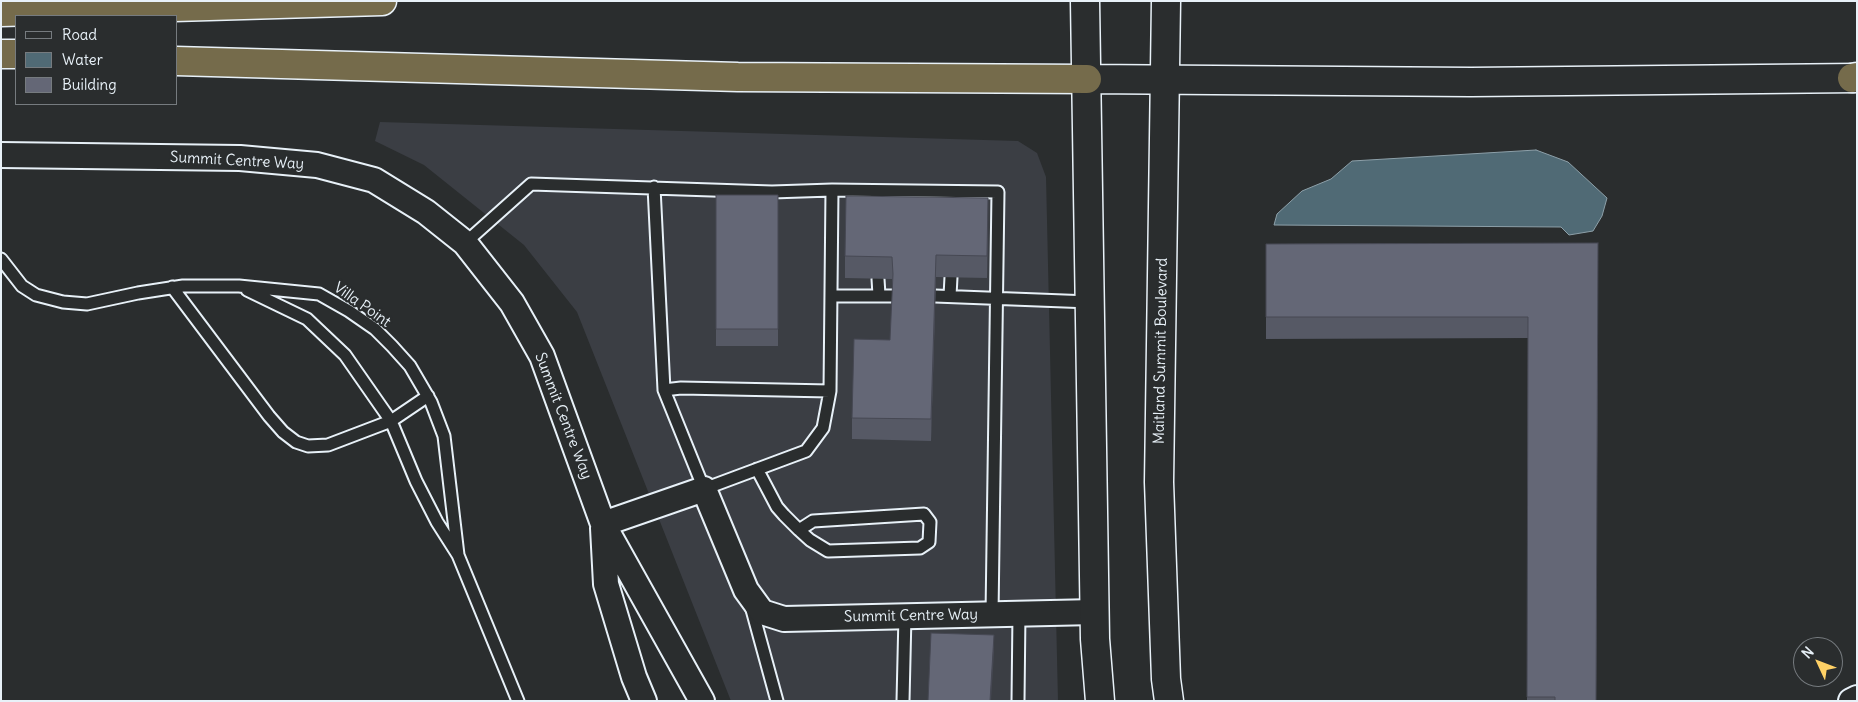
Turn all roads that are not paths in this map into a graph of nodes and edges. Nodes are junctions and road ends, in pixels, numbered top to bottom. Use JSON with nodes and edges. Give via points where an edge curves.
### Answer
{"nodes":[{"id":1,"x":382,"y":1,"type":"edge"},
{"id":2,"x":1085,"y":1,"type":"edge"},
{"id":3,"x":1166,"y":1,"type":"edge"},
{"id":4,"x":1,"y":12,"type":"edge"},
{"id":5,"x":1,"y":54,"type":"edge"},
{"id":6,"x":15,"y":54,"type":"edge"},
{"id":7,"x":178,"y":61,"type":"edge"},
{"id":8,"x":1855,"y":77,"type":"edge"},
{"id":9,"x":1087,"y":79,"type":"junction"},
{"id":10,"x":1165,"y":80,"type":"junction"},
{"id":11,"x":1,"y":155,"type":"edge"},
{"id":12,"x":654,"y":187,"type":"junction"},
{"id":13,"x":832,"y":190,"type":"junction"},
{"id":14,"x":465,"y":243,"type":"junction"},
{"id":15,"x":1,"y":259,"type":"edge"},
{"id":16,"x":951,"y":277,"type":"edge"},
{"id":17,"x":878,"y":279,"type":"edge"},
{"id":18,"x":239,"y":286,"type":"junction"},
{"id":19,"x":172,"y":287,"type":"junction"},
{"id":20,"x":832,"y":296,"type":"junction"},
{"id":21,"x":878,"y":296,"type":"junction"},
{"id":22,"x":894,"y":296,"type":"edge"},
{"id":23,"x":935,"y":296,"type":"edge"},
{"id":24,"x":950,"y":296,"type":"junction"},
{"id":25,"x":998,"y":298,"type":"junction"},
{"id":26,"x":1090,"y":302,"type":"junction"},
{"id":27,"x":664,"y":390,"type":"junction"},
{"id":28,"x":830,"y":391,"type":"junction"},
{"id":29,"x":428,"y":396,"type":"junction"},
{"id":30,"x":391,"y":421,"type":"junction"},
{"id":31,"x":757,"y":469,"type":"junction"},
{"id":32,"x":704,"y":489,"type":"junction"},
{"id":33,"x":603,"y":524,"type":"junction"},
{"id":34,"x":799,"y":530,"type":"junction"},
{"id":35,"x":458,"y":555,"type":"junction"},
{"id":36,"x":746,"y":590,"type":"junction"},
{"id":37,"x":1095,"y":612,"type":"junction"},
{"id":38,"x":1019,"y":613,"type":"junction"},
{"id":39,"x":992,"y":614,"type":"junction"},
{"id":40,"x":905,"y":615,"type":"junction"},
{"id":41,"x":1857,"y":698,"type":"edge"},
{"id":42,"x":518,"y":701,"type":"edge"},
{"id":43,"x":644,"y":701,"type":"edge"},
{"id":44,"x":702,"y":701,"type":"edge"},
{"id":45,"x":777,"y":701,"type":"edge"},
{"id":46,"x":903,"y":701,"type":"edge"},
{"id":47,"x":1018,"y":701,"type":"edge"},
{"id":48,"x":1100,"y":701,"type":"edge"},
{"id":49,"x":1169,"y":701,"type":"edge"},
{"id":50,"x":1851,"y":701,"type":"edge"}],
"edges":[{"from":1,"to":4,"type":"highway"},
{"from":2,"to":9,"type":"street"},
{"from":3,"to":10,"type":"street","name":"Maitland Summit Boulevard"},
{"from":5,"to":6,"type":"highway"},
{"from":7,"to":9,"type":"highway","via":[[738,77]]},
{"from":8,"to":10,"type":"street","via":[[1471,82]]},
{"from":9,"to":10,"type":"street"},
{"from":9,"to":26,"type":"street"},
{"from":10,"to":49,"type":"street","name":"Maitland Summit Boulevard","via":[[1160,482]]},
{"from":11,"to":14,"type":"street","name":"Summit Centre Way","via":[[240,158],[317,165],[374,180],[426,212]]},
{"from":12,"to":13,"type":"lane","via":[[772,192]]},
{"from":12,"to":14,"type":"lane","via":[[531,184]]},
{"from":12,"to":27,"type":"lane"},
{"from":13,"to":20,"type":"lane"},
{"from":13,"to":25,"type":"lane","via":[[878,196],[951,197],[998,192]]},
{"from":14,"to":33,"type":"street","name":"Summit Centre Way","via":[[512,303],[542,356]]},
{"from":15,"to":19,"type":"lane","name":"Villa Point","via":[[22,286],[36,295],[63,302],[87,304]]},
{"from":16,"to":24,"type":"lane"},
{"from":17,"to":21,"type":"lane"},
{"from":18,"to":19,"type":"lane","name":"Villa Point"},
{"from":18,"to":29,"type":"lane","name":"Villa Point","via":[[319,294],[349,311],[392,346],[410,366]]},
{"from":18,"to":30,"type":"lane","name":"Villa Point","via":[[307,319],[345,355]]},
{"from":19,"to":30,"type":"lane","via":[[269,416],[296,442],[308,446],[328,444]]},
{"from":20,"to":21,"type":"lane"},
{"from":20,"to":28,"type":"lane"},
{"from":21,"to":22,"type":"lane"},
{"from":23,"to":24,"type":"lane"},
{"from":24,"to":25,"type":"lane"},
{"from":25,"to":26,"type":"lane"},
{"from":25,"to":39,"type":"lane"},
{"from":26,"to":37,"type":"street"},
{"from":27,"to":28,"type":"lane"},
{"from":27,"to":32,"type":"lane"},
{"from":28,"to":31,"type":"lane","via":[[823,428],[806,451]]},
{"from":29,"to":30,"type":"lane"},
{"from":29,"to":35,"type":"lane","name":"Villa Point","via":[[444,436]]},
{"from":30,"to":35,"type":"lane","name":"Villa Point","via":[[416,481]]},
{"from":31,"to":32,"type":"lane"},
{"from":31,"to":34,"type":"lane","via":[[777,507]]},
{"from":32,"to":33,"type":"street"},
{"from":32,"to":36,"type":"street","name":"Summit Centre Way"},
{"from":33,"to":43,"type":"street","name":"Summit Centre Way","via":[[606,584]]},
{"from":33,"to":44,"type":"street","name":"Summit Centre Way"},
{"from":34,"to":34,"type":"lane","via":[[815,545],[828,551],[920,548],[928,542],[930,522],[924,514],[823,520],[813,521]]},
{"from":35,"to":42,"type":"lane","name":"Villa Point"},
{"from":36,"to":40,"type":"street","name":"Summit Centre Way","via":[[762,612],[784,619]]},
{"from":36,"to":45,"type":"lane"},
{"from":37,"to":38,"type":"street","name":"Summit Centre Way"},
{"from":37,"to":48,"type":"street"},
{"from":38,"to":39,"type":"street","name":"Summit Centre Way"},
{"from":38,"to":47,"type":"lane"},
{"from":39,"to":40,"type":"street","name":"Summit Centre Way"},
{"from":40,"to":46,"type":"lane"},
{"from":41,"to":50,"type":"street"}]}
